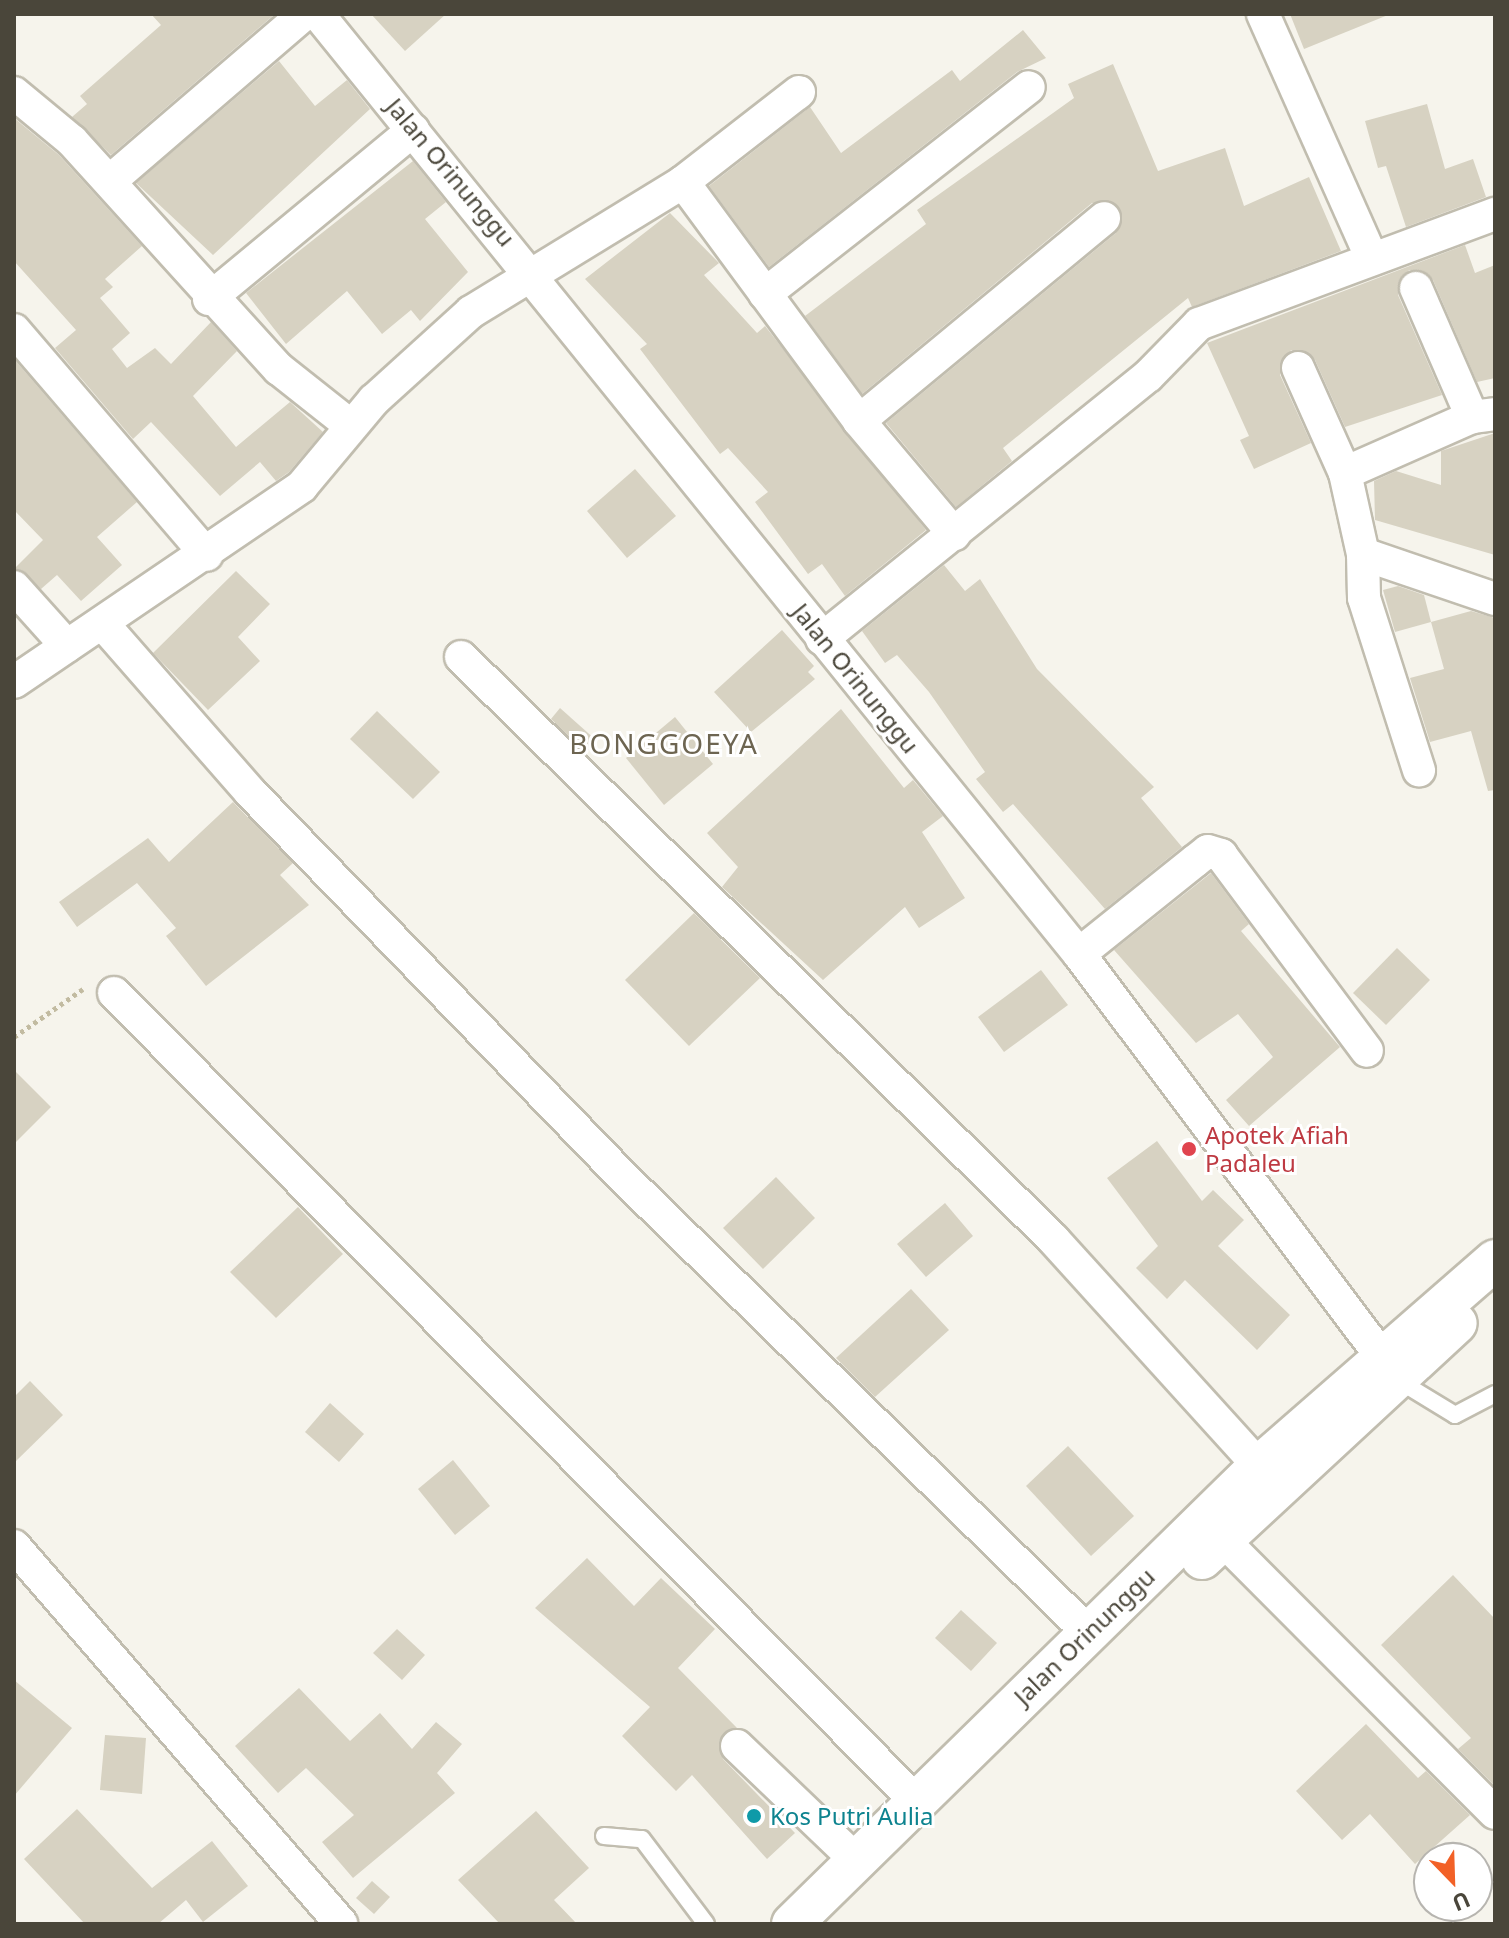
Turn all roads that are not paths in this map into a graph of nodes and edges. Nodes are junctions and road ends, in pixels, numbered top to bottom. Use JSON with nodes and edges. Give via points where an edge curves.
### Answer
{"nodes":[{"id":1,"x":304,"y":14,"type":"edge"},
{"id":2,"x":318,"y":14,"type":"edge"},
{"id":3,"x":1263,"y":14,"type":"edge"},
{"id":4,"x":1029,"y":87,"type":"dead end"},
{"id":5,"x":799,"y":92,"type":"dead end"},
{"id":6,"x":14,"y":93,"type":"edge"},
{"id":7,"x":413,"y":130,"type":"junction"},
{"id":8,"x":110,"y":181,"type":"junction"},
{"id":9,"x":683,"y":182,"type":"junction"},
{"id":10,"x":1495,"y":214,"type":"edge"},
{"id":11,"x":1104,"y":218,"type":"dead end"},
{"id":12,"x":1372,"y":259,"type":"junction"},
{"id":13,"x":536,"y":274,"type":"junction"},
{"id":14,"x":1416,"y":288,"type":"dead end"},
{"id":15,"x":765,"y":294,"type":"junction"},
{"id":16,"x":209,"y":299,"type":"junction"},
{"id":17,"x":14,"y":330,"type":"edge"},
{"id":18,"x":1298,"y":368,"type":"dead end"},
{"id":19,"x":1484,"y":415,"type":"edge"},
{"id":20,"x":859,"y":421,"type":"junction"},
{"id":21,"x":351,"y":426,"type":"junction"},
{"id":22,"x":1345,"y":473,"type":"junction"},
{"id":23,"x":954,"y":534,"type":"junction"},
{"id":24,"x":1363,"y":554,"type":"junction"},
{"id":25,"x":207,"y":555,"type":"junction"},
{"id":26,"x":14,"y":587,"type":"edge"},
{"id":27,"x":1495,"y":599,"type":"edge"},
{"id":28,"x":103,"y":624,"type":"junction"},
{"id":29,"x":822,"y":639,"type":"junction"},
{"id":30,"x":67,"y":646,"type":"junction"},
{"id":31,"x":461,"y":657,"type":"dead end"},
{"id":32,"x":14,"y":682,"type":"edge"},
{"id":33,"x":1419,"y":770,"type":"dead end"},
{"id":34,"x":1079,"y":954,"type":"junction"},
{"id":35,"x":114,"y":993,"type":"road end"},
{"id":36,"x":1367,"y":1051,"type":"dead end"},
{"id":37,"x":1495,"y":1260,"type":"edge"},
{"id":38,"x":1495,"y":1294,"type":"edge"},
{"id":39,"x":1391,"y":1369,"type":"junction"},
{"id":40,"x":1495,"y":1394,"type":"edge"},
{"id":41,"x":1259,"y":1466,"type":"junction"},
{"id":42,"x":1214,"y":1529,"type":"junction"},
{"id":43,"x":14,"y":1546,"type":"edge"},
{"id":44,"x":1088,"y":1632,"type":"junction"},
{"id":45,"x":737,"y":1746,"type":"dead end"},
{"id":46,"x":914,"y":1799,"type":"junction"},
{"id":47,"x":1495,"y":1813,"type":"edge"},
{"id":48,"x":604,"y":1836,"type":"dead end"},
{"id":49,"x":855,"y":1859,"type":"junction"},
{"id":50,"x":820,"y":1909,"type":"edge"},
{"id":51,"x":341,"y":1924,"type":"edge"},
{"id":52,"x":706,"y":1924,"type":"edge"},
{"id":53,"x":792,"y":1924,"type":"edge"}],
"edges":[{"from":1,"to":8,"type":"street"},
{"from":2,"to":7,"type":"street","name":"Jalan Orinunggu"},
{"from":3,"to":12,"type":"street"},
{"from":4,"to":15,"type":"street"},
{"from":5,"to":9,"type":"street"},
{"from":6,"to":8,"type":"street"},
{"from":7,"to":13,"type":"street","name":"Jalan Orinunggu"},
{"from":7,"to":16,"type":"street"},
{"from":8,"to":16,"type":"street"},
{"from":9,"to":13,"type":"street"},
{"from":9,"to":15,"type":"street"},
{"from":10,"to":12,"type":"street"},
{"from":11,"to":20,"type":"street"},
{"from":12,"to":23,"type":"street","via":[[1199,324],[1148,376]]},
{"from":13,"to":21,"type":"street","via":[[425,349]]},
{"from":13,"to":29,"type":"street","name":"Jalan Orinunggu"},
{"from":14,"to":19,"type":"street"},
{"from":15,"to":20,"type":"street"},
{"from":16,"to":21,"type":"street","via":[[319,407]]},
{"from":17,"to":25,"type":"street"},
{"from":18,"to":22,"type":"street"},
{"from":19,"to":22,"type":"street"},
{"from":20,"to":23,"type":"street"},
{"from":21,"to":25,"type":"street","via":[[302,486]]},
{"from":22,"to":24,"type":"street"},
{"from":23,"to":29,"type":"street"},
{"from":24,"to":27,"type":"street"},
{"from":24,"to":33,"type":"street","via":[[1364,598]]},
{"from":25,"to":28,"type":"street"},
{"from":26,"to":30,"type":"street"},
{"from":28,"to":30,"type":"street"},
{"from":28,"to":44,"type":"street","via":[[250,792],[623,1177]]},
{"from":29,"to":34,"type":"street","name":"Jalan Orinunggu"},
{"from":30,"to":32,"type":"street"},
{"from":31,"to":41,"type":"street","via":[[1054,1240]]},
{"from":34,"to":36,"type":"street","via":[[1208,851],[1221,855]]},
{"from":34,"to":39,"type":"street","name":"Jalan Orinunggu"},
{"from":35,"to":46,"type":"street"},
{"from":37,"to":39,"type":"street","name":"Jalan Orinunggu"},
{"from":38,"to":39,"type":"street","name":"Jalan Orinunggu"},
{"from":39,"to":40,"type":"lane","via":[[1455,1415]]},
{"from":39,"to":41,"type":"street","name":"Jalan Orinunggu"},
{"from":39,"to":42,"type":"street","name":"Jalan Orinunggu"},
{"from":41,"to":42,"type":"street","name":"Jalan Orinunggu"},
{"from":42,"to":44,"type":"street","name":"Jalan Orinunggu"},
{"from":42,"to":47,"type":"street"},
{"from":42,"to":50,"type":"street","name":"Jalan Orinunggu"},
{"from":43,"to":51,"type":"street"},
{"from":44,"to":46,"type":"street","name":"Jalan Orinunggu"},
{"from":45,"to":49,"type":"street"},
{"from":46,"to":49,"type":"street","name":"Jalan Orinunggu"},
{"from":48,"to":52,"type":"lane","via":[[642,1839]]},
{"from":49,"to":50,"type":"street","name":"Jalan Orinunggu"},
{"from":50,"to":53,"type":"street","name":"Jalan Orinunggu"}]}
